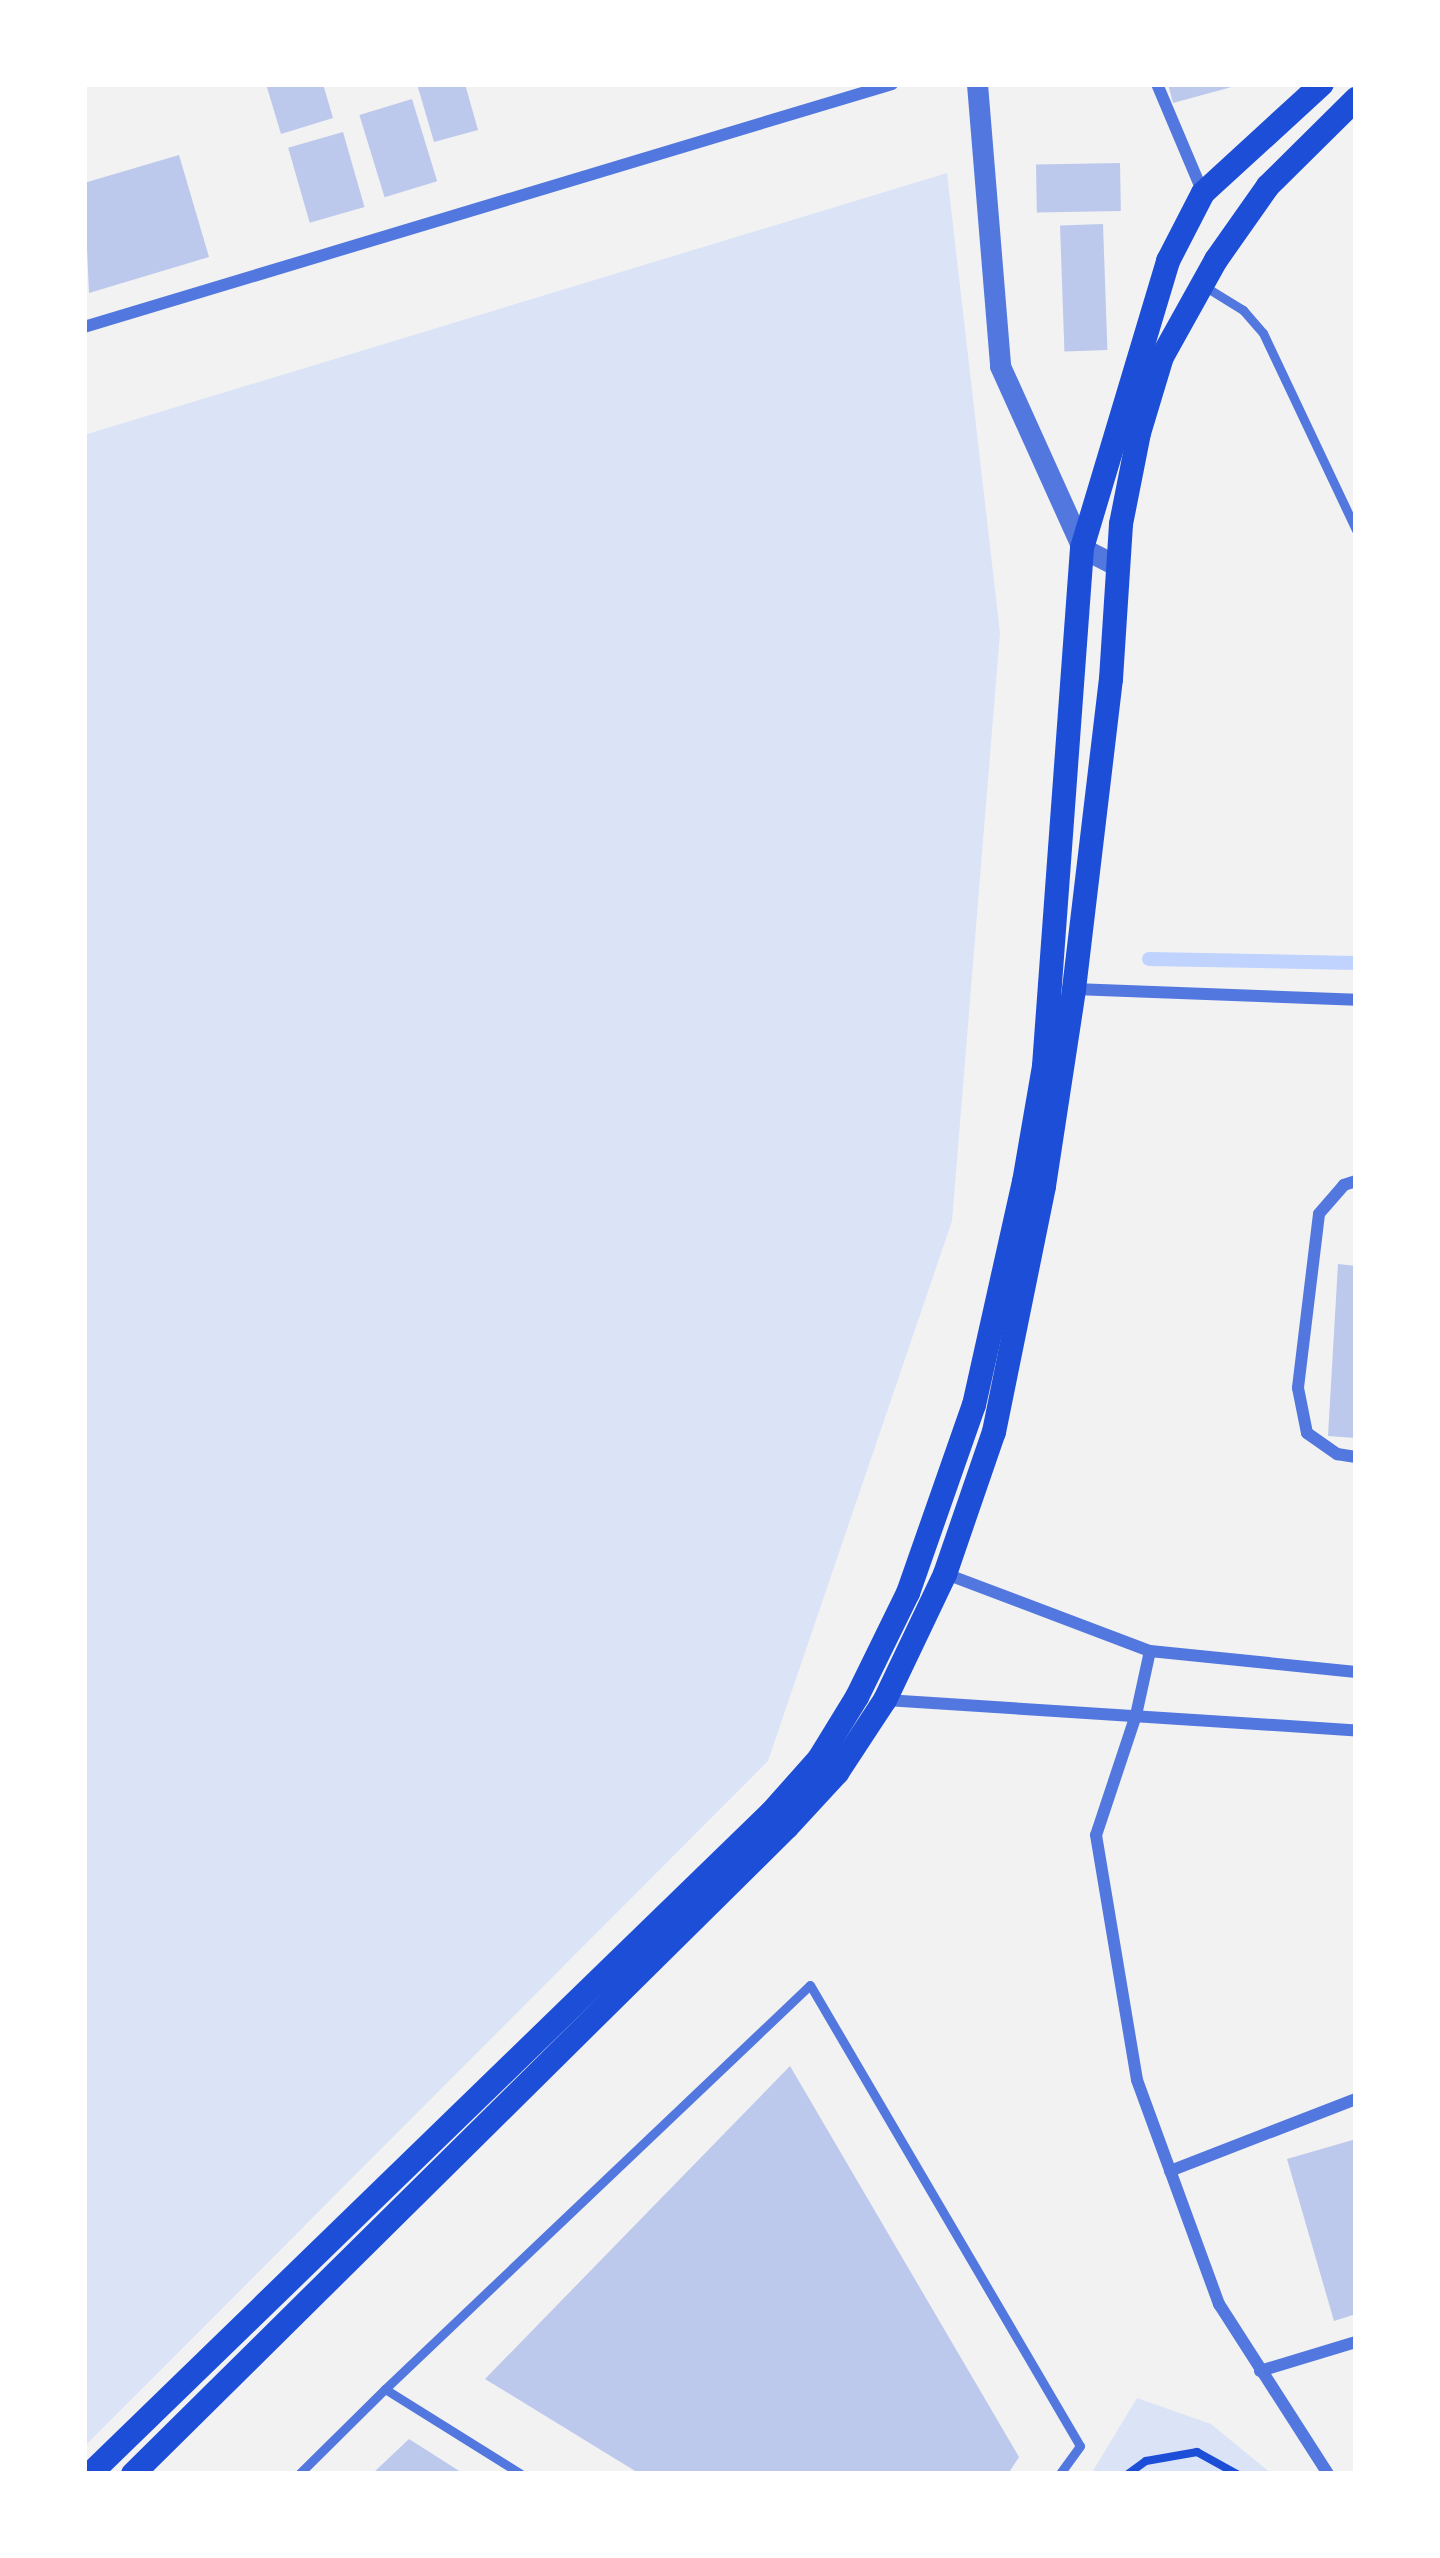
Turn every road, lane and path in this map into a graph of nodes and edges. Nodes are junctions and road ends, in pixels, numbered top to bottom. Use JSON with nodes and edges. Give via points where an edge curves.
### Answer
{"nodes":[{"id":1,"x":892,"y":84,"type":"edge"},
{"id":2,"x":976,"y":84,"type":"edge"},
{"id":3,"x":1157,"y":84,"type":"edge"},
{"id":4,"x":1314,"y":87,"type":"edge"},
{"id":5,"x":1356,"y":99,"type":"edge"},
{"id":6,"x":1203,"y":193,"type":"junction"},
{"id":7,"x":1203,"y":285,"type":"junction"},
{"id":8,"x":84,"y":327,"type":"edge"},
{"id":9,"x":1356,"y":530,"type":"edge"},
{"id":10,"x":1082,"y":548,"type":"junction"},
{"id":11,"x":1116,"y":565,"type":"junction"},
{"id":12,"x":1074,"y":989,"type":"junction"},
{"id":13,"x":1356,"y":1000,"type":"edge"},
{"id":14,"x":1356,"y":1181,"type":"edge"},
{"id":15,"x":1356,"y":1457,"type":"edge"},
{"id":16,"x":945,"y":1574,"type":"junction"},
{"id":17,"x":1150,"y":1651,"type":"junction"},
{"id":18,"x":1356,"y":1672,"type":"edge"},
{"id":19,"x":885,"y":1700,"type":"junction"},
{"id":20,"x":1136,"y":1715,"type":"junction"},
{"id":21,"x":1356,"y":1730,"type":"edge"},
{"id":22,"x":1356,"y":2098,"type":"edge"},
{"id":23,"x":1171,"y":2171,"type":"junction"},
{"id":24,"x":1356,"y":2342,"type":"edge"},
{"id":25,"x":1260,"y":2371,"type":"junction"},
{"id":26,"x":385,"y":2389,"type":"junction"},
{"id":27,"x":90,"y":2474,"type":"edge"},
{"id":28,"x":133,"y":2474,"type":"edge"},
{"id":29,"x":299,"y":2474,"type":"edge"},
{"id":30,"x":521,"y":2474,"type":"edge"},
{"id":31,"x":1060,"y":2474,"type":"edge"},
{"id":32,"x":1128,"y":2474,"type":"edge"},
{"id":33,"x":1238,"y":2474,"type":"edge"},
{"id":34,"x":1328,"y":2474,"type":"edge"}],
"edges":[{"from":1,"to":8,"type":"street"},
{"from":2,"to":10,"type":"street","via":[[1000,366]]},
{"from":3,"to":6,"type":"street"},
{"from":4,"to":6,"type":"main road"},
{"from":5,"to":7,"type":"main road","via":[[1268,186]]},
{"from":6,"to":10,"type":"main road","via":[[1168,261]]},
{"from":7,"to":9,"type":"lane","via":[[1263,333]]},
{"from":7,"to":11,"type":"main road","via":[[1162,357],[1127,480]]},
{"from":10,"to":11,"type":"street"},
{"from":10,"to":27,"type":"main road","via":[[1044,1066],[1020,1204],[974,1405],[908,1593],[857,1697],[772,1814]]},
{"from":11,"to":12,"type":"main road","via":[[1111,679]]},
{"from":12,"to":13,"type":"street"},
{"from":12,"to":16,"type":"main road","via":[[994,1432]]},
{"from":14,"to":15,"type":"street","via":[[1319,1214],[1298,1388],[1307,1433]]},
{"from":16,"to":17,"type":"street"},
{"from":16,"to":19,"type":"main road"},
{"from":17,"to":18,"type":"street"},
{"from":17,"to":20,"type":"street"},
{"from":19,"to":20,"type":"street"},
{"from":19,"to":28,"type":"main road","via":[[837,1773],[787,1826]]},
{"from":20,"to":21,"type":"street"},
{"from":20,"to":23,"type":"street","via":[[1096,1835],[1137,2080]]},
{"from":22,"to":23,"type":"street"},
{"from":23,"to":25,"type":"street","via":[[1219,2304]]},
{"from":24,"to":25,"type":"street"},
{"from":25,"to":34,"type":"street"},
{"from":26,"to":29,"type":"lane"},
{"from":26,"to":30,"type":"lane"},
{"from":26,"to":31,"type":"lane","via":[[809,1985],[1081,2446]]},
{"from":32,"to":33,"type":"path","via":[[1146,2461],[1197,2452]]}]}
